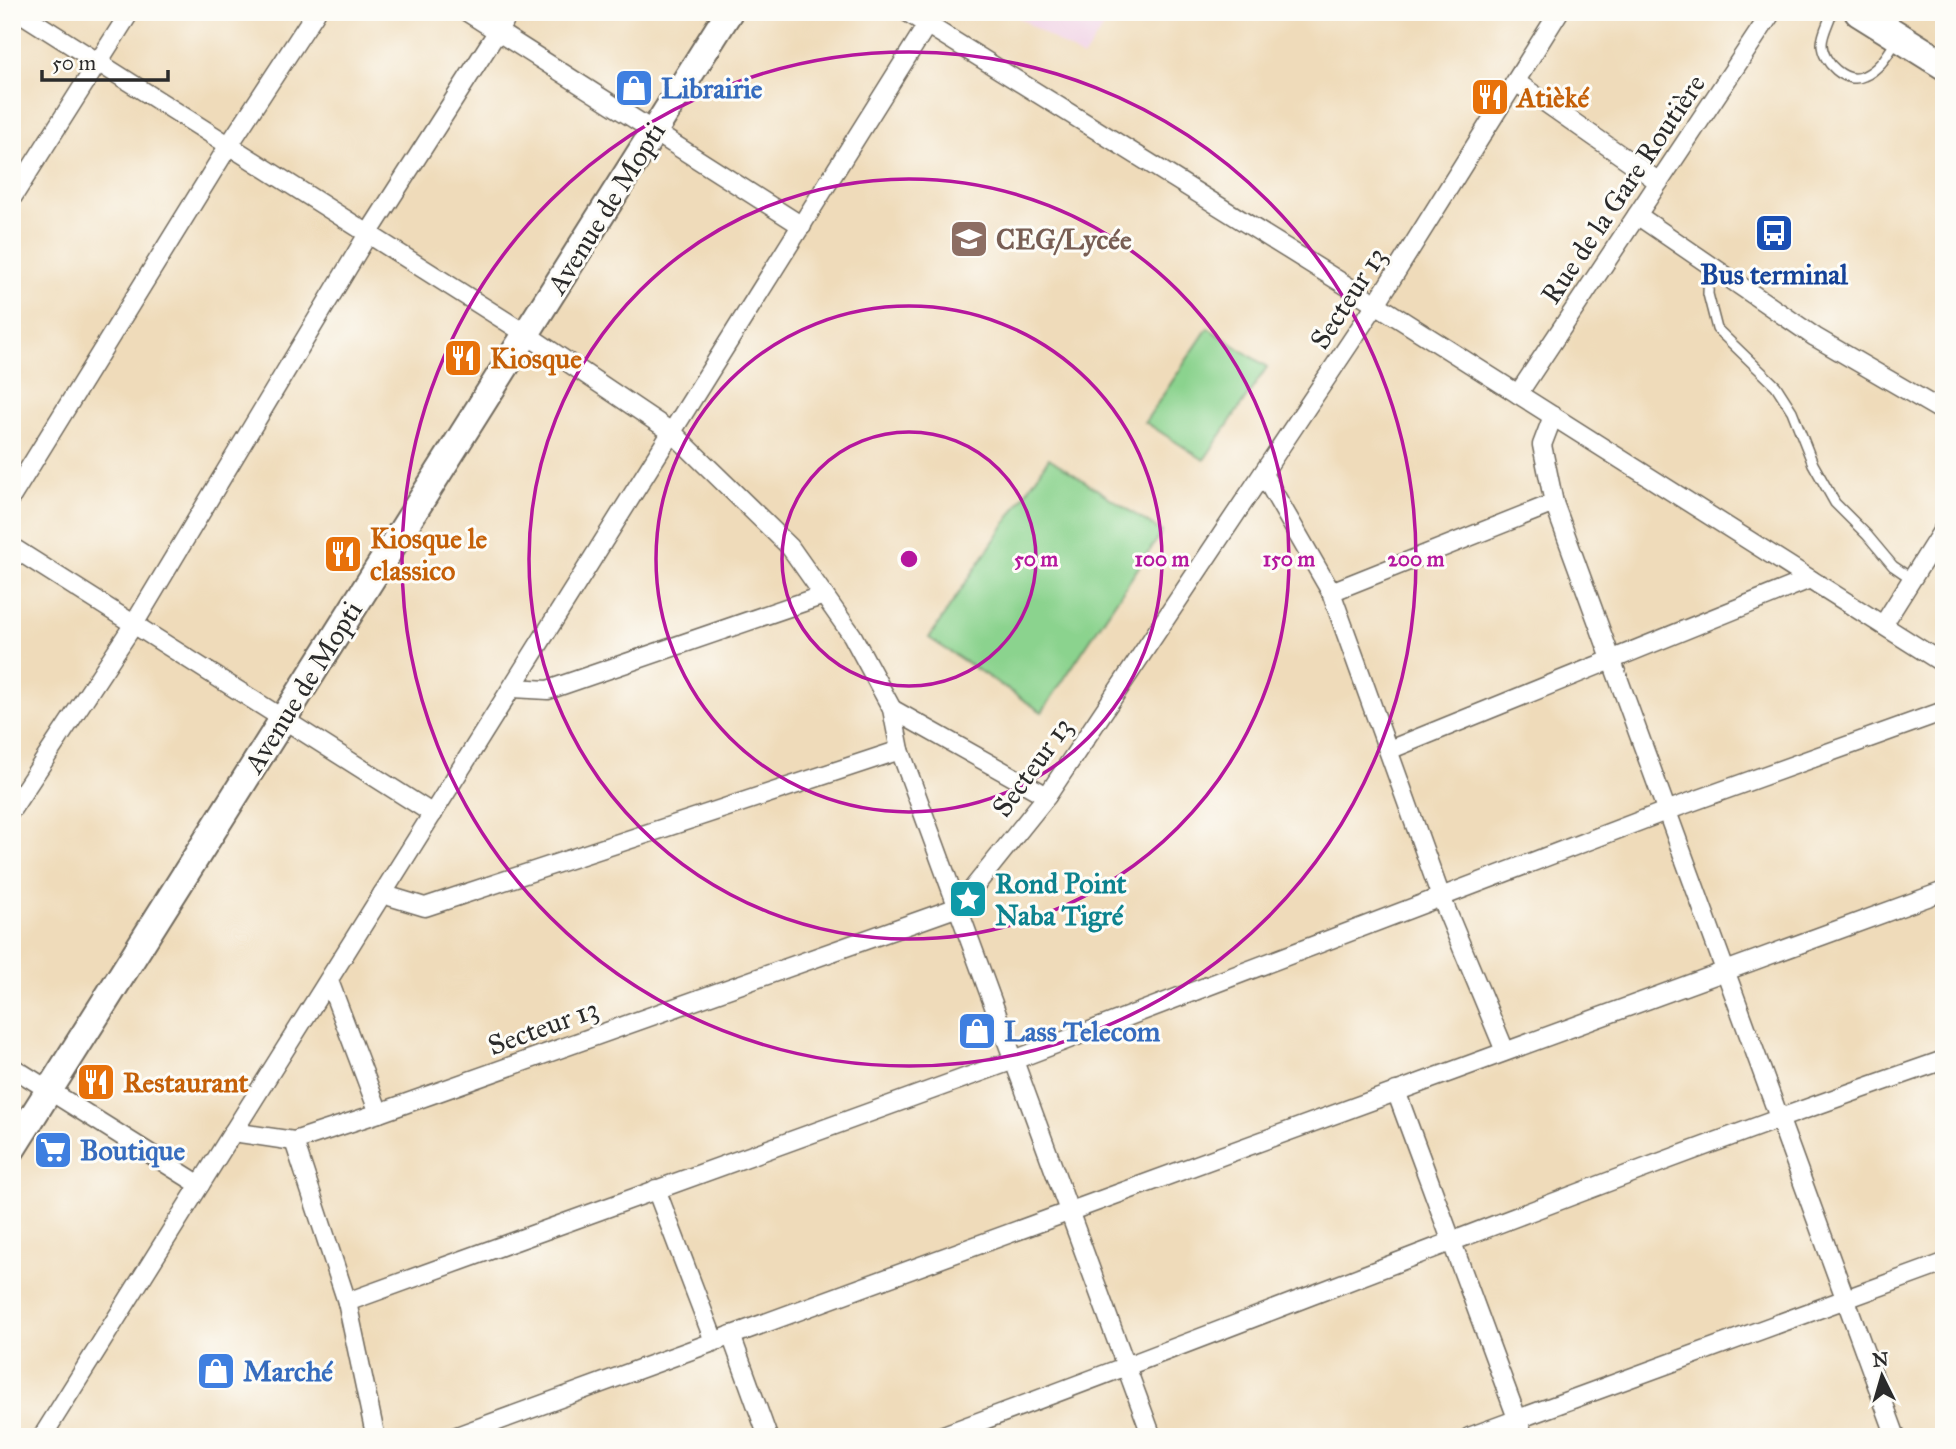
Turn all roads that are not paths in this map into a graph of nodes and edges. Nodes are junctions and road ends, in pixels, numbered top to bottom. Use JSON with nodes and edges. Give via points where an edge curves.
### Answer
{"nodes":[{"id":1,"x":19,"y":12,"type":"edge"},
{"id":2,"x":130,"y":12,"type":"edge"},
{"id":3,"x":316,"y":12,"type":"edge"},
{"id":4,"x":467,"y":12,"type":"edge"},
{"id":5,"x":510,"y":12,"type":"edge"},
{"id":6,"x":729,"y":12,"type":"edge"},
{"id":7,"x":907,"y":12,"type":"edge"},
{"id":8,"x":1559,"y":12,"type":"edge"},
{"id":9,"x":1772,"y":12,"type":"edge"},
{"id":10,"x":1832,"y":12,"type":"edge"},
{"id":11,"x":1859,"y":12,"type":"edge"},
{"id":12,"x":931,"y":19,"type":"edge"},
{"id":13,"x":498,"y":32,"type":"junction"},
{"id":14,"x":1899,"y":37,"type":"junction"},
{"id":15,"x":99,"y":62,"type":"junction"},
{"id":16,"x":1944,"y":65,"type":"edge"},
{"id":17,"x":1516,"y":82,"type":"junction"},
{"id":18,"x":654,"y":131,"type":"junction"},
{"id":19,"x":229,"y":145,"type":"junction"},
{"id":20,"x":1659,"y":182,"type":"junction"},
{"id":21,"x":12,"y":198,"type":"edge"},
{"id":22,"x":1637,"y":215,"type":"junction"},
{"id":23,"x":802,"y":226,"type":"junction"},
{"id":24,"x":368,"y":234,"type":"junction"},
{"id":25,"x":1709,"y":264,"type":"junction"},
{"id":26,"x":1376,"y":304,"type":"junction"},
{"id":27,"x":526,"y":334,"type":"junction"},
{"id":28,"x":1518,"y":394,"type":"junction"},
{"id":29,"x":1944,"y":412,"type":"edge"},
{"id":30,"x":1553,"y":416,"type":"junction"},
{"id":31,"x":673,"y":433,"type":"junction"},
{"id":32,"x":1263,"y":474,"type":"junction"},
{"id":33,"x":12,"y":496,"type":"edge"},
{"id":34,"x":1554,"y":503,"type":"junction"},
{"id":35,"x":1944,"y":528,"type":"edge"},
{"id":36,"x":12,"y":547,"type":"edge"},
{"id":37,"x":1810,"y":579,"type":"junction"},
{"id":38,"x":1912,"y":579,"type":"junction"},
{"id":39,"x":1331,"y":592,"type":"junction"},
{"id":40,"x":824,"y":595,"type":"junction"},
{"id":41,"x":134,"y":624,"type":"junction"},
{"id":42,"x":1883,"y":625,"type":"junction"},
{"id":43,"x":1612,"y":662,"type":"junction"},
{"id":44,"x":1944,"y":664,"type":"edge"},
{"id":45,"x":513,"y":688,"type":"junction"},
{"id":46,"x":892,"y":709,"type":"junction"},
{"id":47,"x":1944,"y":711,"type":"edge"},
{"id":48,"x":283,"y":719,"type":"junction"},
{"id":49,"x":900,"y":750,"type":"junction"},
{"id":50,"x":1389,"y":750,"type":"junction"},
{"id":51,"x":1047,"y":796,"type":"junction"},
{"id":52,"x":12,"y":809,"type":"edge"},
{"id":53,"x":1666,"y":811,"type":"junction"},
{"id":54,"x":433,"y":814,"type":"junction"},
{"id":55,"x":1944,"y":891,"type":"edge"},
{"id":56,"x":382,"y":894,"type":"junction"},
{"id":57,"x":1441,"y":897,"type":"junction"},
{"id":58,"x":958,"y":907,"type":"junction"},
{"id":59,"x":1725,"y":971,"type":"junction"},
{"id":60,"x":329,"y":981,"type":"junction"},
{"id":61,"x":1506,"y":1051,"type":"junction"},
{"id":62,"x":1014,"y":1059,"type":"junction"},
{"id":63,"x":1944,"y":1060,"type":"edge"},
{"id":64,"x":12,"y":1067,"type":"edge"},
{"id":65,"x":50,"y":1090,"type":"junction"},
{"id":66,"x":1396,"y":1091,"type":"junction"},
{"id":67,"x":379,"y":1113,"type":"junction"},
{"id":68,"x":1779,"y":1117,"type":"junction"},
{"id":69,"x":233,"y":1132,"type":"junction"},
{"id":70,"x":294,"y":1140,"type":"junction"},
{"id":71,"x":12,"y":1149,"type":"edge"},
{"id":72,"x":200,"y":1185,"type":"junction"},
{"id":73,"x":656,"y":1189,"type":"junction"},
{"id":74,"x":1070,"y":1211,"type":"junction"},
{"id":75,"x":1452,"y":1241,"type":"junction"},
{"id":76,"x":1944,"y":1263,"type":"edge"},
{"id":77,"x":1845,"y":1299,"type":"junction"},
{"id":78,"x":347,"y":1302,"type":"junction"},
{"id":79,"x":723,"y":1338,"type":"junction"},
{"id":80,"x":1127,"y":1367,"type":"junction"},
{"id":81,"x":1518,"y":1419,"type":"junction"},
{"id":82,"x":41,"y":1437,"type":"edge"},
{"id":83,"x":377,"y":1437,"type":"edge"},
{"id":84,"x":454,"y":1437,"type":"edge"},
{"id":85,"x":768,"y":1437,"type":"edge"},
{"id":86,"x":938,"y":1437,"type":"edge"},
{"id":87,"x":1152,"y":1437,"type":"edge"},
{"id":88,"x":1469,"y":1437,"type":"edge"},
{"id":89,"x":1524,"y":1437,"type":"edge"},
{"id":90,"x":1896,"y":1437,"type":"edge"}],
"edges":[{"from":1,"to":15,"type":"street"},
{"from":2,"to":15,"type":"street"},
{"from":3,"to":19,"type":"street"},
{"from":4,"to":13,"type":"street"},
{"from":5,"to":13,"type":"street"},
{"from":6,"to":18,"type":"street","name":"Avenue de Mopti"},
{"from":7,"to":12,"type":"street"},
{"from":8,"to":17,"type":"street","name":"Secteur 13"},
{"from":9,"to":20,"type":"street","name":"Rue de la Gare Routière"},
{"from":10,"to":14,"type":"lane","via":[[1822,43],[1824,56],[1833,69],[1850,78],[1861,78],[1879,66]]},
{"from":11,"to":14,"type":"main road"},
{"from":12,"to":23,"type":"street"},
{"from":12,"to":26,"type":"street"},
{"from":13,"to":18,"type":"street"},
{"from":13,"to":24,"type":"street"},
{"from":14,"to":16,"type":"main road"},
{"from":15,"to":19,"type":"street"},
{"from":15,"to":21,"type":"street"},
{"from":17,"to":20,"type":"street"},
{"from":17,"to":26,"type":"street","name":"Secteur 13"},
{"from":18,"to":23,"type":"street"},
{"from":18,"to":27,"type":"street","name":"Avenue de Mopti"},
{"from":19,"to":24,"type":"street"},
{"from":19,"to":33,"type":"street"},
{"from":20,"to":22,"type":"street","name":"Rue de la Gare Routière"},
{"from":22,"to":25,"type":"street"},
{"from":22,"to":28,"type":"street","name":"Rue de la Gare Routière"},
{"from":23,"to":31,"type":"street"},
{"from":24,"to":27,"type":"street"},
{"from":24,"to":41,"type":"street"},
{"from":25,"to":29,"type":"street","via":[[1815,337]]},
{"from":25,"to":38,"type":"lane","via":[[1708,294],[1717,329],[1782,394],[1812,464],[1835,503],[1893,566]]},
{"from":26,"to":28,"type":"street"},
{"from":26,"to":32,"type":"street","name":"Secteur 13"},
{"from":27,"to":31,"type":"street"},
{"from":27,"to":48,"type":"street","name":"Avenue de Mopti"},
{"from":28,"to":30,"type":"street"},
{"from":30,"to":34,"type":"street","via":[[1542,445]]},
{"from":30,"to":37,"type":"street"},
{"from":31,"to":40,"type":"street","via":[[790,547]]},
{"from":31,"to":45,"type":"street"},
{"from":32,"to":39,"type":"street"},
{"from":32,"to":51,"type":"street","name":"Secteur 13"},
{"from":34,"to":39,"type":"street"},
{"from":34,"to":43,"type":"street"},
{"from":35,"to":38,"type":"street"},
{"from":36,"to":41,"type":"street"},
{"from":37,"to":42,"type":"street"},
{"from":37,"to":43,"type":"street"},
{"from":38,"to":42,"type":"street"},
{"from":39,"to":50,"type":"street"},
{"from":40,"to":45,"type":"street","via":[[548,690]]},
{"from":40,"to":46,"type":"street","via":[[852,635]]},
{"from":41,"to":48,"type":"street"},
{"from":41,"to":52,"type":"street"},
{"from":42,"to":44,"type":"street"},
{"from":43,"to":50,"type":"street"},
{"from":43,"to":53,"type":"street"},
{"from":45,"to":54,"type":"street"},
{"from":46,"to":49,"type":"street"},
{"from":46,"to":51,"type":"street"},
{"from":47,"to":53,"type":"street"},
{"from":48,"to":54,"type":"street"},
{"from":48,"to":65,"type":"street","name":"Avenue de Mopti"},
{"from":49,"to":56,"type":"street","via":[[425,907]]},
{"from":49,"to":58,"type":"street"},
{"from":50,"to":57,"type":"street"},
{"from":51,"to":58,"type":"street","name":"Secteur 13"},
{"from":53,"to":57,"type":"street"},
{"from":53,"to":59,"type":"street"},
{"from":54,"to":56,"type":"street"},
{"from":55,"to":59,"type":"street"},
{"from":56,"to":60,"type":"street"},
{"from":57,"to":61,"type":"street"},
{"from":57,"to":62,"type":"street"},
{"from":58,"to":62,"type":"street"},
{"from":58,"to":67,"type":"street","name":"Secteur 13"},
{"from":59,"to":61,"type":"street"},
{"from":59,"to":68,"type":"street"},
{"from":60,"to":67,"type":"street"},
{"from":60,"to":69,"type":"street"},
{"from":61,"to":66,"type":"street"},
{"from":62,"to":73,"type":"street"},
{"from":62,"to":74,"type":"street"},
{"from":63,"to":68,"type":"street"},
{"from":64,"to":65,"type":"street"},
{"from":65,"to":71,"type":"street","name":"Avenue de Mopti"},
{"from":65,"to":72,"type":"street"},
{"from":66,"to":74,"type":"street"},
{"from":66,"to":75,"type":"street"},
{"from":67,"to":70,"type":"street","name":"Secteur 13"},
{"from":68,"to":75,"type":"street"},
{"from":68,"to":77,"type":"street"},
{"from":69,"to":70,"type":"street","name":"Secteur 13"},
{"from":69,"to":72,"type":"street"},
{"from":70,"to":78,"type":"street"},
{"from":72,"to":82,"type":"street"},
{"from":73,"to":78,"type":"street"},
{"from":73,"to":79,"type":"street"},
{"from":74,"to":79,"type":"street"},
{"from":74,"to":80,"type":"street"},
{"from":75,"to":80,"type":"street"},
{"from":75,"to":81,"type":"street"},
{"from":76,"to":77,"type":"street"},
{"from":77,"to":81,"type":"street"},
{"from":77,"to":90,"type":"street"},
{"from":78,"to":83,"type":"street"},
{"from":79,"to":84,"type":"street"},
{"from":79,"to":85,"type":"street"},
{"from":80,"to":86,"type":"street"},
{"from":80,"to":87,"type":"street"},
{"from":81,"to":88,"type":"street"},
{"from":81,"to":89,"type":"street"}]}
